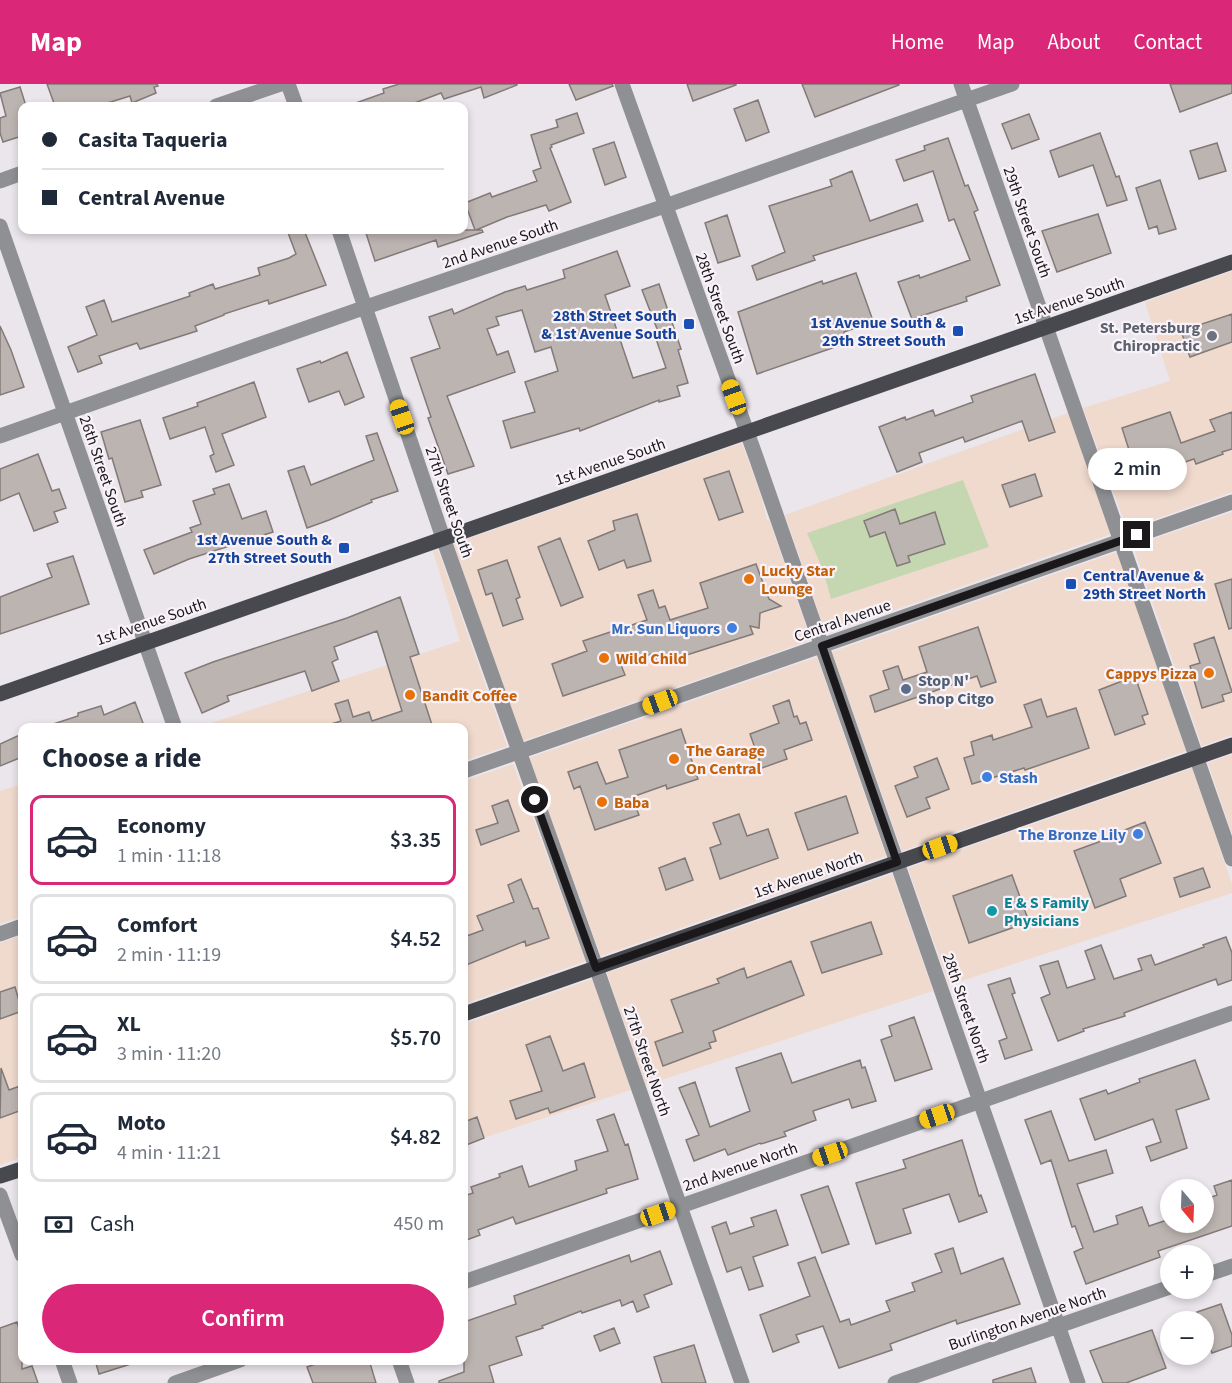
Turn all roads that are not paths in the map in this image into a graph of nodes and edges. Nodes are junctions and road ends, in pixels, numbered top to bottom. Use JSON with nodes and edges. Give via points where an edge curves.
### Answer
{"nodes":[{"id":1,"x":280,"y":84,"type":"edge"},
{"id":2,"x":288,"y":84,"type":"edge"},
{"id":3,"x":622,"y":84,"type":"edge"},
{"id":4,"x":961,"y":84,"type":"edge"},
{"id":5,"x":1012,"y":84,"type":"edge"},
{"id":6,"x":966,"y":100,"type":"junction"},
{"id":7,"x":228,"y":102,"type":"edge"},
{"id":8,"x":295,"y":102,"type":"edge"},
{"id":9,"x":18,"y":174,"type":"edge"},
{"id":10,"x":0,"y":181,"type":"edge"},
{"id":11,"x":665,"y":206,"type":"junction"},
{"id":12,"x":0,"y":226,"type":"edge"},
{"id":13,"x":340,"y":234,"type":"edge"},
{"id":14,"x":1232,"y":262,"type":"edge"},
{"id":15,"x":366,"y":307,"type":"junction"},
{"id":16,"x":1046,"y":327,"type":"junction"},
{"id":17,"x":65,"y":413,"type":"junction"},
{"id":18,"x":747,"y":432,"type":"junction"},
{"id":19,"x":0,"y":436,"type":"edge"},
{"id":20,"x":1232,"y":502,"type":"edge"},
{"id":21,"x":442,"y":538,"type":"junction"},
{"id":22,"x":1122,"y":540,"type":"junction"},
{"id":23,"x":145,"y":643,"type":"junction"},
{"id":24,"x":822,"y":646,"type":"junction"},
{"id":25,"x":0,"y":693,"type":"edge"},
{"id":26,"x":173,"y":723,"type":"edge"},
{"id":27,"x":1232,"y":745,"type":"edge"},
{"id":28,"x":518,"y":752,"type":"junction"},
{"id":29,"x":1197,"y":757,"type":"junction"},
{"id":30,"x":468,"y":770,"type":"edge"},
{"id":31,"x":1232,"y":858,"type":"edge"},
{"id":32,"x":897,"y":862,"type":"junction"},
{"id":33,"x":18,"y":927,"type":"edge"},
{"id":34,"x":0,"y":934,"type":"edge"},
{"id":35,"x":596,"y":968,"type":"junction"},
{"id":36,"x":468,"y":1013,"type":"edge"},
{"id":37,"x":1232,"y":1013,"type":"edge"},
{"id":38,"x":980,"y":1101,"type":"junction"},
{"id":39,"x":18,"y":1169,"type":"edge"},
{"id":40,"x":0,"y":1176,"type":"edge"},
{"id":41,"x":0,"y":1195,"type":"edge"},
{"id":42,"x":680,"y":1206,"type":"junction"},
{"id":43,"x":18,"y":1244,"type":"edge"},
{"id":44,"x":1232,"y":1266,"type":"edge"},
{"id":45,"x":1214,"y":1272,"type":"edge"},
{"id":46,"x":468,"y":1281,"type":"edge"},
{"id":47,"x":1160,"y":1290,"type":"edge"},
{"id":48,"x":1057,"y":1326,"type":"junction"},
{"id":49,"x":64,"y":1365,"type":"edge"},
{"id":50,"x":226,"y":1365,"type":"edge"},
{"id":51,"x":401,"y":1365,"type":"edge"},
{"id":52,"x":70,"y":1383,"type":"edge"},
{"id":53,"x":175,"y":1383,"type":"edge"},
{"id":54,"x":407,"y":1383,"type":"edge"},
{"id":55,"x":742,"y":1383,"type":"edge"},
{"id":56,"x":895,"y":1383,"type":"edge"},
{"id":57,"x":1078,"y":1383,"type":"edge"}],
"edges":[{"from":1,"to":7,"type":"street"},
{"from":2,"to":8,"type":"street"},
{"from":3,"to":11,"type":"street","name":"28th Street South"},
{"from":4,"to":6,"type":"street","name":"29th Street South"},
{"from":5,"to":6,"type":"street","name":"2nd Avenue South"},
{"from":6,"to":11,"type":"street","name":"2nd Avenue South"},
{"from":6,"to":16,"type":"street","name":"29th Street South"},
{"from":9,"to":10,"type":"street"},
{"from":11,"to":15,"type":"street","name":"2nd Avenue South"},
{"from":11,"to":18,"type":"street","name":"28th Street South"},
{"from":12,"to":17,"type":"street","name":"26th Street South"},
{"from":13,"to":15,"type":"street","name":"27th Street South"},
{"from":14,"to":16,"type":"main road","name":"1st Avenue South"},
{"from":15,"to":17,"type":"street","name":"2nd Avenue South"},
{"from":15,"to":21,"type":"street","name":"27th Street South"},
{"from":16,"to":18,"type":"main road","name":"1st Avenue South"},
{"from":16,"to":22,"type":"street","name":"29th Street South"},
{"from":17,"to":19,"type":"street","name":"2nd Avenue South"},
{"from":17,"to":23,"type":"street","name":"26th Street South"},
{"from":18,"to":21,"type":"main road","name":"1st Avenue South"},
{"from":18,"to":24,"type":"street","name":"28th Street South"},
{"from":20,"to":22,"type":"street","name":"Central Avenue"},
{"from":21,"to":23,"type":"main road","name":"1st Avenue South"},
{"from":21,"to":28,"type":"street","name":"27th Street South"},
{"from":22,"to":24,"type":"street","name":"Central Avenue"},
{"from":22,"to":29,"type":"street","name":"29th Street South"},
{"from":23,"to":25,"type":"main road","name":"1st Avenue South"},
{"from":23,"to":26,"type":"street","name":"26th Street South"},
{"from":24,"to":28,"type":"street","name":"Central Avenue"},
{"from":24,"to":32,"type":"street","name":"28th Street North"},
{"from":27,"to":29,"type":"main road","name":"1st Avenue North"},
{"from":28,"to":30,"type":"street","name":"Central Avenue"},
{"from":28,"to":35,"type":"street","name":"27th Street North"},
{"from":29,"to":31,"type":"street","name":"29th Street South"},
{"from":29,"to":32,"type":"main road","name":"1st Avenue North"},
{"from":32,"to":35,"type":"main road","name":"1st Avenue North"},
{"from":32,"to":38,"type":"street","name":"28th Street North"},
{"from":33,"to":34,"type":"street"},
{"from":35,"to":36,"type":"main road","name":"1st Avenue North"},
{"from":35,"to":42,"type":"street","name":"27th Street North"},
{"from":37,"to":38,"type":"street","name":"2nd Avenue North"},
{"from":38,"to":42,"type":"street","name":"2nd Avenue North"},
{"from":38,"to":48,"type":"street","name":"28th Street North"},
{"from":39,"to":40,"type":"main road"},
{"from":41,"to":43,"type":"street"},
{"from":42,"to":46,"type":"street","name":"2nd Avenue North"},
{"from":42,"to":55,"type":"street","name":"27th Street North"},
{"from":44,"to":45,"type":"street"},
{"from":47,"to":48,"type":"street","name":"Burlington Avenue North"},
{"from":48,"to":56,"type":"street","name":"Burlington Avenue North"},
{"from":48,"to":57,"type":"street","name":"28th Street North"},
{"from":49,"to":52,"type":"street"},
{"from":50,"to":53,"type":"street"},
{"from":51,"to":54,"type":"street"}]}
